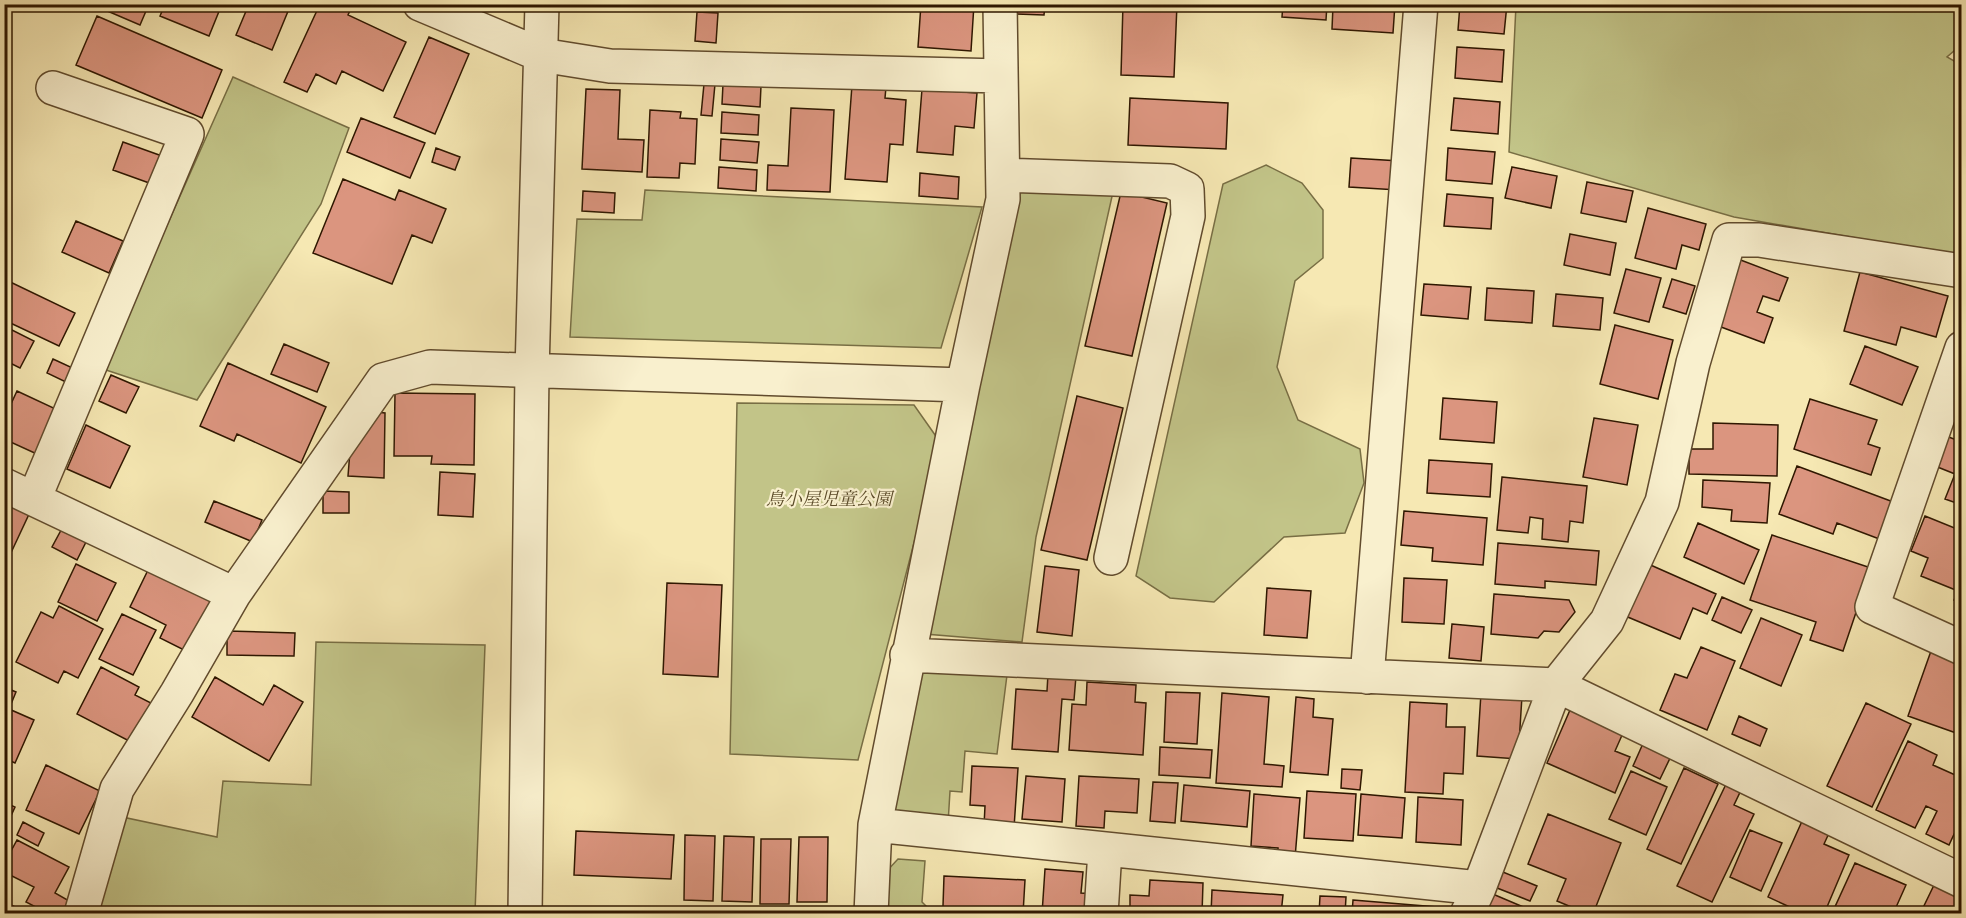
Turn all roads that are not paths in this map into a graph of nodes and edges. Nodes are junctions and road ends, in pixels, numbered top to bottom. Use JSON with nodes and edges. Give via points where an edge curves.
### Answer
{"nodes":[{"id":1,"x":420,"y":4,"type":"edge"},
{"id":2,"x":542,"y":4,"type":"edge"},
{"id":3,"x":1000,"y":4,"type":"edge"},
{"id":4,"x":1421,"y":4,"type":"edge"},
{"id":5,"x":541,"y":55,"type":"junction"},
{"id":6,"x":1001,"y":76,"type":"junction"},
{"id":7,"x":53,"y":88,"type":"dead end"},
{"id":8,"x":1003,"y":175,"type":"junction"},
{"id":9,"x":1962,"y":271,"type":"edge"},
{"id":10,"x":1962,"y":348,"type":"edge"},
{"id":11,"x":532,"y":372,"type":"junction"},
{"id":12,"x":963,"y":385,"type":"junction"},
{"id":13,"x":4,"y":485,"type":"edge"},
{"id":14,"x":34,"y":499,"type":"junction"},
{"id":15,"x":1110,"y":558,"type":"dead end"},
{"id":16,"x":234,"y":594,"type":"junction"},
{"id":17,"x":1962,"y":648,"type":"edge"},
{"id":18,"x":908,"y":655,"type":"junction"},
{"id":19,"x":1367,"y":677,"type":"junction"},
{"id":20,"x":1556,"y":685,"type":"junction"},
{"id":21,"x":874,"y":825,"type":"junction"},
{"id":22,"x":1105,"y":850,"type":"junction"},
{"id":23,"x":1962,"y":881,"type":"edge"},
{"id":24,"x":1473,"y":901,"type":"edge"},
{"id":25,"x":81,"y":914,"type":"edge"},
{"id":26,"x":525,"y":914,"type":"edge"},
{"id":27,"x":871,"y":914,"type":"edge"},
{"id":28,"x":1101,"y":914,"type":"edge"}],
"edges":[{"from":1,"to":5,"type":"street"},
{"from":2,"to":5,"type":"street"},
{"from":3,"to":6,"type":"street"},
{"from":4,"to":19,"type":"street"},
{"from":5,"to":6,"type":"street","via":[[610,66]]},
{"from":5,"to":11,"type":"street"},
{"from":6,"to":8,"type":"street"},
{"from":7,"to":14,"type":"street","via":[[187,134]]},
{"from":8,"to":12,"type":"street","via":[[1003,199]]},
{"from":8,"to":15,"type":"street","via":[[1170,181],[1187,189],[1188,216]]},
{"from":9,"to":20,"type":"street","via":[[1759,240],[1730,240],[1693,363],[1662,502],[1607,621]]},
{"from":10,"to":17,"type":"street","via":[[1872,607]]},
{"from":11,"to":12,"type":"street"},
{"from":11,"to":16,"type":"street","via":[[430,367],[383,380]]},
{"from":11,"to":26,"type":"street"},
{"from":12,"to":18,"type":"street"},
{"from":13,"to":14,"type":"street"},
{"from":14,"to":16,"type":"street"},
{"from":16,"to":25,"type":"street","via":[[117,789]]},
{"from":18,"to":19,"type":"street"},
{"from":18,"to":21,"type":"street"},
{"from":19,"to":20,"type":"street"},
{"from":20,"to":23,"type":"street"},
{"from":20,"to":24,"type":"street"},
{"from":21,"to":22,"type":"street"},
{"from":21,"to":27,"type":"street"},
{"from":22,"to":24,"type":"street"},
{"from":22,"to":28,"type":"street"}]}
